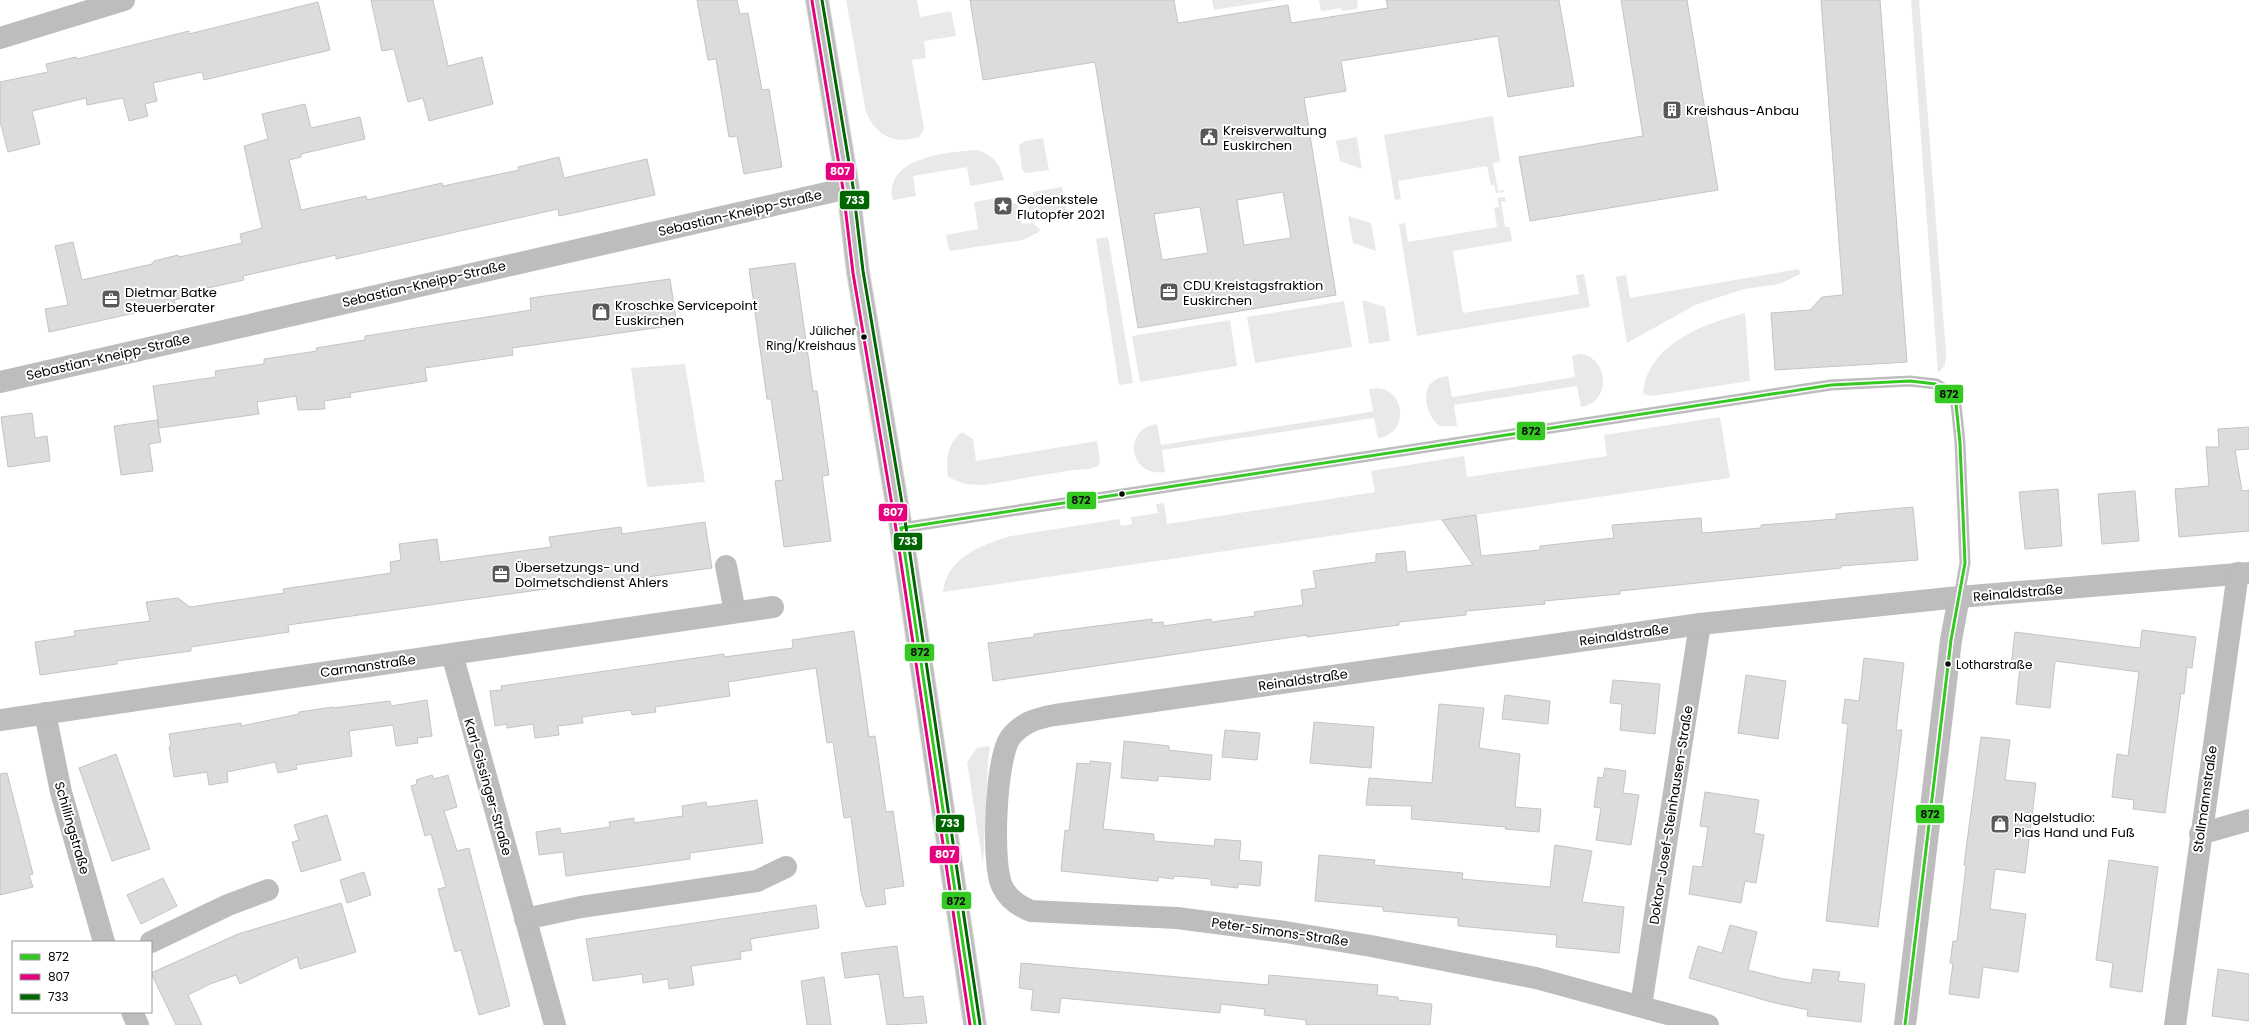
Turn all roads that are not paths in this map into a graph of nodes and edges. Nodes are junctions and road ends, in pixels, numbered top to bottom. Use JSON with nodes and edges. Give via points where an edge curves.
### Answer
{"nodes":[{"id":1,"x":124,"y":0,"type":"edge"},
{"id":2,"x":817,"y":0,"type":"edge"},
{"id":3,"x":0,"y":38,"type":"edge"},
{"id":4,"x":848,"y":188,"type":"junction"},
{"id":5,"x":0,"y":382,"type":"edge"},
{"id":6,"x":901,"y":528,"type":"junction"},
{"id":7,"x":726,"y":566,"type":"dead end"},
{"id":8,"x":2243,"y":573,"type":"edge"},
{"id":9,"x":1959,"y":597,"type":"junction"},
{"id":10,"x":773,"y":607,"type":"dead end"},
{"id":11,"x":735,"y":612,"type":"junction"},
{"id":12,"x":1700,"y":624,"type":"junction"},
{"id":13,"x":452,"y":654,"type":"junction"},
{"id":14,"x":45,"y":713,"type":"junction"},
{"id":15,"x":0,"y":720,"type":"edge"},
{"id":16,"x":1010,"y":739,"type":"joint"},
{"id":17,"x":2249,"y":820,"type":"edge"},
{"id":18,"x":2200,"y":834,"type":"junction"},
{"id":19,"x":786,"y":867,"type":"dead end"},
{"id":20,"x":268,"y":890,"type":"dead end"},
{"id":21,"x":526,"y":919,"type":"junction"},
{"id":22,"x":104,"y":941,"type":"edge"},
{"id":23,"x":152,"y":942,"type":"edge"},
{"id":24,"x":1641,"y":1006,"type":"junction"},
{"id":25,"x":132,"y":1013,"type":"edge"},
{"id":26,"x":138,"y":1025,"type":"edge"},
{"id":27,"x":556,"y":1025,"type":"edge"},
{"id":28,"x":975,"y":1025,"type":"edge"},
{"id":29,"x":1708,"y":1025,"type":"edge"},
{"id":30,"x":1905,"y":1025,"type":"edge"},
{"id":31,"x":2176,"y":1025,"type":"edge"}],
"edges":[{"from":1,"to":3,"type":"street"},
{"from":2,"to":4,"type":"street"},
{"from":4,"to":5,"type":"street","name":"Sebastian-Kneipp-Straße"},
{"from":4,"to":6,"type":"street","via":[[858,272]]},
{"from":6,"to":9,"type":"lane","via":[[1830,385],[1910,381],[1936,384],[1946,390],[1956,404],[1965,563]]},
{"from":6,"to":28,"type":"street"},
{"from":7,"to":11,"type":"street"},
{"from":8,"to":9,"type":"street","name":"Reinaldstraße"},
{"from":8,"to":18,"type":"street","name":"Stollmannstraße"},
{"from":9,"to":12,"type":"street","name":"Reinaldstraße"},
{"from":9,"to":30,"type":"street","via":[[1951,640]]},
{"from":10,"to":11,"type":"street","name":"Carmanstraße"},
{"from":11,"to":13,"type":"street","name":"Carmanstraße"},
{"from":12,"to":16,"type":"street","name":"Reinaldstraße","via":[[1055,715],[1026,723]]},
{"from":12,"to":24,"type":"street","name":"Doktor-Josef-Steinhausen-Straße"},
{"from":13,"to":14,"type":"street","name":"Carmanstraße"},
{"from":13,"to":21,"type":"street","name":"Karl-Gissinger-Straße"},
{"from":14,"to":15,"type":"street","name":"Carmanstraße"},
{"from":14,"to":22,"type":"street","name":"Schillingstraße","via":[[61,792]]},
{"from":16,"to":24,"type":"street","name":"Peter-Simons-Straße","via":[[1004,750],[1000,770],[996,864],[1002,887],[1008,896],[1031,911],[1177,918],[1293,933],[1437,957],[1529,976]]},
{"from":17,"to":18,"type":"street"},
{"from":18,"to":31,"type":"street","name":"Stollmannstraße"},
{"from":19,"to":21,"type":"street","via":[[757,881],[581,907]]},
{"from":20,"to":23,"type":"street","via":[[228,905]]},
{"from":21,"to":27,"type":"street","name":"Karl-Gissinger-Straße"},
{"from":24,"to":29,"type":"street","name":"Peter-Simons-Straße"},
{"from":25,"to":26,"type":"street"}]}
